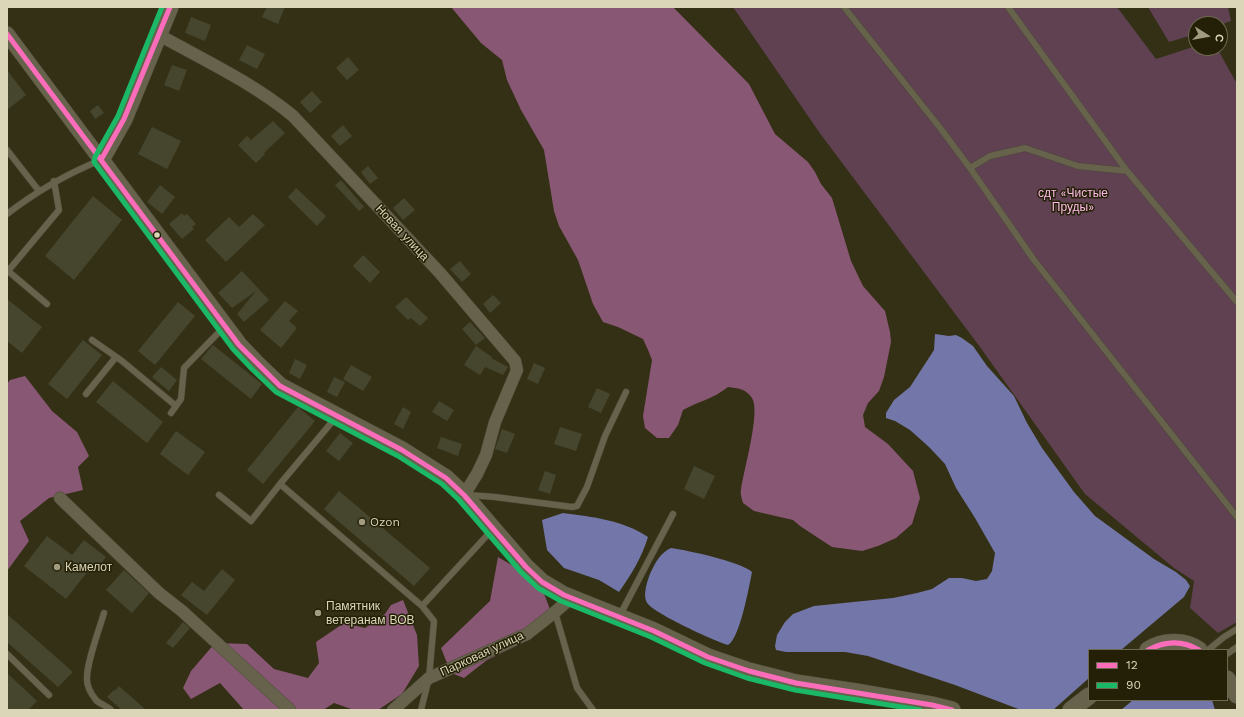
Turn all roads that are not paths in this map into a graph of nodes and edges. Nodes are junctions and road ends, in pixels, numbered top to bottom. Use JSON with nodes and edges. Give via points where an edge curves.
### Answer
{"nodes":[{"id":1,"x":170,"y":7,"type":"edge"},
{"id":2,"x":844,"y":7,"type":"edge"},
{"id":3,"x":1008,"y":7,"type":"edge"},
{"id":4,"x":7,"y":34,"type":"edge"},
{"id":5,"x":159,"y":35,"type":"junction"},
{"id":6,"x":7,"y":150,"type":"edge"},
{"id":7,"x":101,"y":160,"type":"junction"},
{"id":8,"x":970,"y":168,"type":"junction"},
{"id":9,"x":1127,"y":171,"type":"junction"},
{"id":10,"x":54,"y":181,"type":"junction"},
{"id":11,"x":39,"y":191,"type":"junction"},
{"id":12,"x":7,"y":214,"type":"edge"},
{"id":13,"x":1237,"y":302,"type":"edge"},
{"id":14,"x":47,"y":304,"type":"dead end"},
{"id":15,"x":225,"y":326,"type":"junction"},
{"id":16,"x":92,"y":340,"type":"dead end"},
{"id":17,"x":116,"y":357,"type":"junction"},
{"id":18,"x":626,"y":392,"type":"dead end"},
{"id":19,"x":86,"y":394,"type":"dead end"},
{"id":20,"x":176,"y":406,"type":"junction"},
{"id":21,"x":171,"y":413,"type":"dead end"},
{"id":22,"x":337,"y":416,"type":"junction"},
{"id":23,"x":280,"y":484,"type":"junction"},
{"id":24,"x":219,"y":495,"type":"dead end"},
{"id":25,"x":464,"y":495,"type":"junction"},
{"id":26,"x":60,"y":498,"type":"dead end"},
{"id":27,"x":673,"y":514,"type":"dead end"},
{"id":28,"x":1237,"y":517,"type":"edge"},
{"id":29,"x":493,"y":529,"type":"junction"},
{"id":30,"x":571,"y":598,"type":"junction"},
{"id":31,"x":422,"y":606,"type":"junction"},
{"id":32,"x":555,"y":612,"type":"junction"},
{"id":33,"x":104,"y":613,"type":"dead end"},
{"id":34,"x":619,"y":616,"type":"junction"},
{"id":35,"x":1237,"y":629,"type":"edge"},
{"id":36,"x":1237,"y":648,"type":"edge"},
{"id":37,"x":1150,"y":649,"type":"edge"},
{"id":38,"x":1197,"y":649,"type":"edge"},
{"id":39,"x":1209,"y":649,"type":"edge"},
{"id":40,"x":1228,"y":653,"type":"edge"},
{"id":41,"x":7,"y":654,"type":"edge"},
{"id":42,"x":429,"y":678,"type":"junction"},
{"id":43,"x":1228,"y":681,"type":"edge"},
{"id":44,"x":49,"y":695,"type":"dead end"},
{"id":45,"x":1237,"y":695,"type":"edge"},
{"id":46,"x":1088,"y":697,"type":"edge"},
{"id":47,"x":111,"y":710,"type":"edge"},
{"id":48,"x":290,"y":710,"type":"edge"},
{"id":49,"x":393,"y":710,"type":"edge"},
{"id":50,"x":421,"y":710,"type":"edge"},
{"id":51,"x":593,"y":710,"type":"edge"},
{"id":52,"x":952,"y":710,"type":"edge"},
{"id":53,"x":1071,"y":710,"type":"edge"}],
"edges":[{"from":1,"to":5,"type":"main road"},
{"from":2,"to":8,"type":"lane"},
{"from":3,"to":9,"type":"lane"},
{"from":4,"to":7,"type":"street"},
{"from":5,"to":7,"type":"main road","via":[[124,119]]},
{"from":5,"to":25,"type":"street","name":"Новая улица","via":[[240,80],[293,116],[440,273],[515,361],[517,370],[495,422],[486,455]]},
{"from":6,"to":11,"type":"lane"},
{"from":7,"to":10,"type":"lane"},
{"from":7,"to":15,"type":"main road"},
{"from":8,"to":9,"type":"lane","via":[[990,156],[1025,148],[1078,166]]},
{"from":8,"to":28,"type":"lane","via":[[1034,260]]},
{"from":9,"to":13,"type":"lane"},
{"from":10,"to":11,"type":"lane"},
{"from":10,"to":14,"type":"lane","via":[[59,210],[8,271]]},
{"from":11,"to":12,"type":"lane"},
{"from":15,"to":20,"type":"lane","via":[[184,368],[181,399]]},
{"from":15,"to":22,"type":"main road","via":[[239,345],[280,386]]},
{"from":16,"to":17,"type":"lane"},
{"from":17,"to":19,"type":"lane"},
{"from":17,"to":20,"type":"lane"},
{"from":18,"to":25,"type":"lane","via":[[577,506]]},
{"from":20,"to":21,"type":"lane"},
{"from":22,"to":23,"type":"lane"},
{"from":22,"to":25,"type":"main road","via":[[424,463],[446,478]]},
{"from":23,"to":24,"type":"lane","via":[[251,521]]},
{"from":23,"to":31,"type":"lane"},
{"from":25,"to":29,"type":"main road"},
{"from":26,"to":48,"type":"street","via":[[159,593]]},
{"from":27,"to":34,"type":"lane"},
{"from":29,"to":30,"type":"main road","via":[[542,582]]},
{"from":29,"to":31,"type":"lane"},
{"from":30,"to":32,"type":"street","name":"Парковая улица"},
{"from":30,"to":34,"type":"main road"},
{"from":31,"to":42,"type":"lane","via":[[434,621]]},
{"from":32,"to":42,"type":"street","name":"Парковая улица","via":[[526,634]]},
{"from":32,"to":51,"type":"lane","via":[[576,688]]},
{"from":33,"to":47,"type":"lane","via":[[89,665],[87,682],[97,701]]},
{"from":34,"to":52,"type":"main road","via":[[708,657],[749,671],[796,684]]},
{"from":35,"to":39,"type":"lane"},
{"from":36,"to":40,"type":"lane"},
{"from":37,"to":38,"type":"main road","via":[[1169,642]]},
{"from":41,"to":44,"type":"lane"},
{"from":42,"to":49,"type":"street","name":"Парковая улица"},
{"from":42,"to":50,"type":"lane"},
{"from":43,"to":45,"type":"main road"},
{"from":46,"to":53,"type":"main road"}]}
